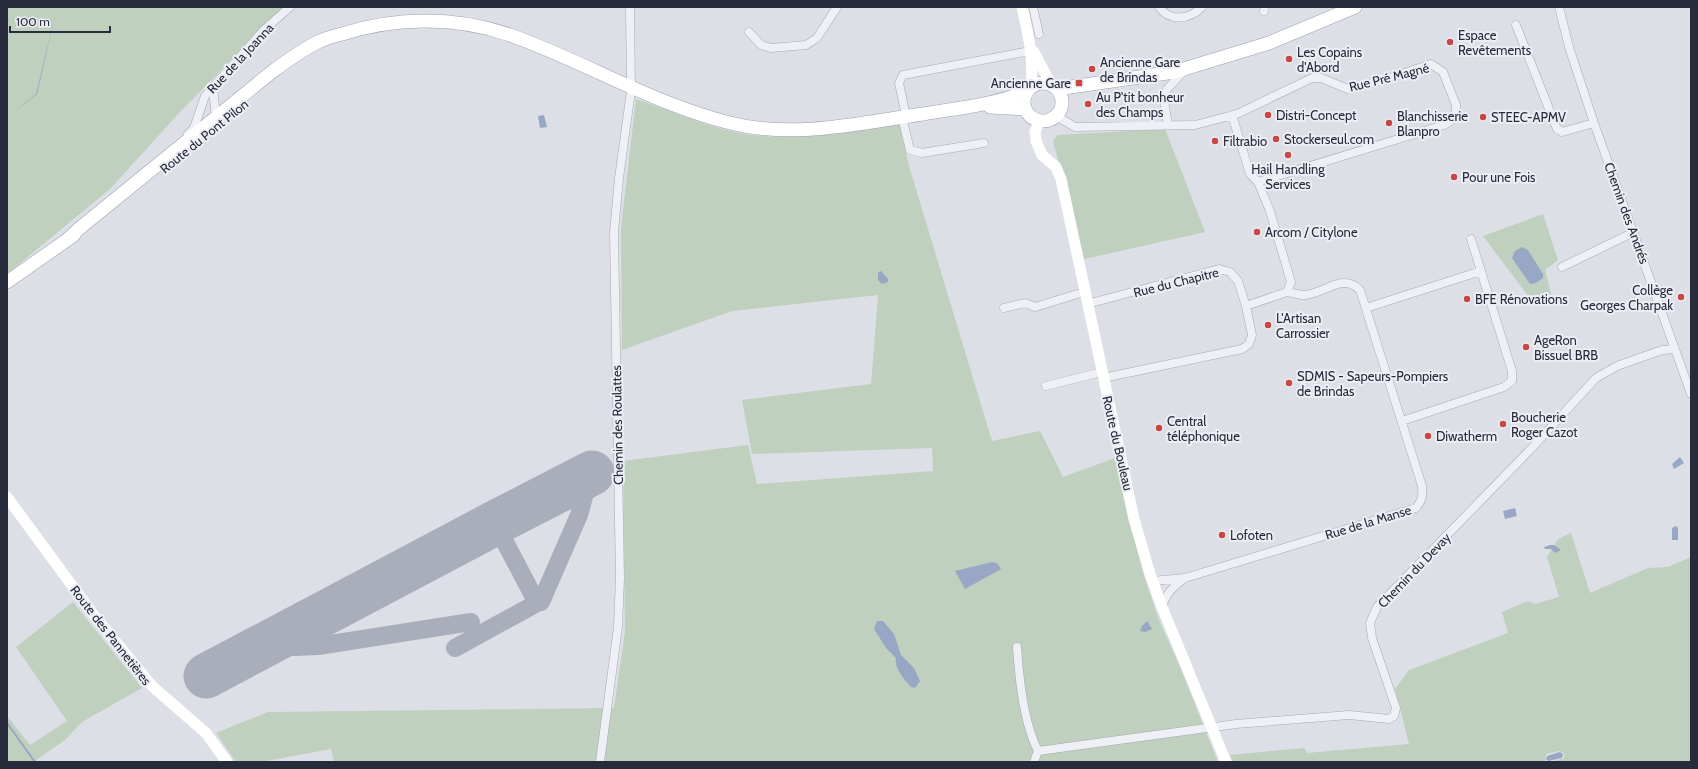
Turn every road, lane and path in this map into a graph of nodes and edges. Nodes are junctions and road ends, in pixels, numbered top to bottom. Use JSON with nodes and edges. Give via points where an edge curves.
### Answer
{"nodes":[{"id":1,"x":290,"y":7,"type":"edge"},
{"id":2,"x":630,"y":7,"type":"edge"},
{"id":3,"x":837,"y":7,"type":"edge"},
{"id":4,"x":1022,"y":7,"type":"edge"},
{"id":5,"x":1033,"y":7,"type":"edge"},
{"id":6,"x":1159,"y":7,"type":"edge"},
{"id":7,"x":1202,"y":7,"type":"edge"},
{"id":8,"x":1356,"y":7,"type":"edge"},
{"id":9,"x":1558,"y":7,"type":"edge"},
{"id":10,"x":1516,"y":25,"type":"dead end"},
{"id":11,"x":749,"y":32,"type":"dead end"},
{"id":12,"x":342,"y":34,"type":"junction"},
{"id":13,"x":1039,"y":34,"type":"dead end"},
{"id":14,"x":1030,"y":46,"type":"junction"},
{"id":15,"x":1188,"y":68,"type":"junction"},
{"id":16,"x":213,"y":87,"type":"junction"},
{"id":17,"x":631,"y":87,"type":"junction"},
{"id":18,"x":1029,"y":89,"type":"junction"},
{"id":19,"x":1057,"y":91,"type":"junction"},
{"id":20,"x":215,"y":97,"type":"junction"},
{"id":21,"x":233,"y":103,"type":"junction"},
{"id":22,"x":203,"y":106,"type":"junction"},
{"id":23,"x":968,"y":106,"type":"junction"},
{"id":24,"x":1025,"y":109,"type":"junction"},
{"id":25,"x":1232,"y":115,"type":"junction"},
{"id":26,"x":1056,"y":116,"type":"junction"},
{"id":27,"x":904,"y":117,"type":"junction"},
{"id":28,"x":218,"y":121,"type":"junction"},
{"id":29,"x":1039,"y":121,"type":"junction"},
{"id":30,"x":1594,"y":123,"type":"junction"},
{"id":31,"x":1168,"y":125,"type":"junction"},
{"id":32,"x":984,"y":143,"type":"dead end"},
{"id":33,"x":171,"y":153,"type":"junction"},
{"id":34,"x":1258,"y":182,"type":"junction"},
{"id":35,"x":1634,"y":232,"type":"junction"},
{"id":36,"x":68,"y":239,"type":"junction"},
{"id":37,"x":1471,"y":239,"type":"dead end"},
{"id":38,"x":1562,"y":267,"type":"dead end"},
{"id":39,"x":1481,"y":271,"type":"junction"},
{"id":40,"x":7,"y":282,"type":"edge"},
{"id":41,"x":1084,"y":292,"type":"junction"},
{"id":42,"x":1287,"y":292,"type":"junction"},
{"id":43,"x":1087,"y":304,"type":"junction"},
{"id":44,"x":1246,"y":306,"type":"junction"},
{"id":45,"x":1004,"y":308,"type":"dead end"},
{"id":46,"x":1366,"y":308,"type":"junction"},
{"id":47,"x":1675,"y":349,"type":"junction"},
{"id":48,"x":1102,"y":375,"type":"junction"},
{"id":49,"x":1046,"y":386,"type":"dead end"},
{"id":50,"x":1691,"y":394,"type":"edge"},
{"id":51,"x":1402,"y":421,"type":"junction"},
{"id":52,"x":7,"y":497,"type":"edge"},
{"id":53,"x":1185,"y":578,"type":"junction"},
{"id":54,"x":1152,"y":581,"type":"junction"},
{"id":55,"x":1162,"y":607,"type":"junction"},
{"id":56,"x":1017,"y":647,"type":"dead end"},
{"id":57,"x":1213,"y":727,"type":"junction"},
{"id":58,"x":1038,"y":751,"type":"junction"},
{"id":59,"x":227,"y":762,"type":"edge"},
{"id":60,"x":600,"y":762,"type":"edge"},
{"id":61,"x":1034,"y":762,"type":"edge"},
{"id":62,"x":1226,"y":762,"type":"edge"}],
"edges":[{"from":1,"to":16,"type":"street","name":"Rue de la Joanna","via":[[265,29]]},
{"from":2,"to":17,"type":"street","name":"Chemin des Roulattes"},
{"from":3,"to":11,"type":"street","via":[[817,38],[806,45],[771,48],[761,45]]},
{"from":4,"to":14,"type":"main road"},
{"from":5,"to":13,"type":"street"},
{"from":6,"to":7,"type":"street","via":[[1170,16],[1179,18],[1188,17]]},
{"from":8,"to":15,"type":"main road","via":[[1269,43]]},
{"from":9,"to":30,"type":"street","name":"Chemin des Andrés","via":[[1568,47]]},
{"from":10,"to":30,"type":"street","via":[[1557,129],[1562,132]]},
{"from":12,"to":17,"type":"main road","via":[[391,22],[427,20],[468,23],[509,35]]},
{"from":12,"to":21,"type":"main road","name":"Route du Pont Pilon","via":[[322,40],[302,51]]},
{"from":12,"to":28,"type":"main road","name":"Route du Pont Pilon","via":[[305,55]]},
{"from":14,"to":18,"type":"main road","via":[[1033,73]]},
{"from":14,"to":19,"type":"main road"},
{"from":14,"to":27,"type":"street","via":[[903,75],[899,83]]},
{"from":15,"to":19,"type":"main road"},
{"from":15,"to":31,"type":"street","via":[[1166,89],[1164,100]]},
{"from":16,"to":20,"type":"street"},
{"from":16,"to":22,"type":"street","name":"Rue de la Joanna","via":[[205,96]]},
{"from":17,"to":27,"type":"main road","via":[[689,110],[749,127],[810,129]]},
{"from":17,"to":60,"type":"street","name":"Chemin des Roulattes","via":[[614,232],[620,578],[618,627]]},
{"from":18,"to":19,"type":"main road","via":[[1042,83]]},
{"from":18,"to":23,"type":"main road","via":[[1016,96]]},
{"from":18,"to":24,"type":"main road","via":[[1024,97]]},
{"from":19,"to":26,"type":"main road","via":[[1062,105]]},
{"from":20,"to":21,"type":"street","via":[[225,103]]},
{"from":20,"to":28,"type":"street"},
{"from":21,"to":28,"type":"main road","name":"Route du Pont Pilon"},
{"from":22,"to":28,"type":"street","via":[[208,117]]},
{"from":22,"to":33,"type":"street","name":"Rue de la Joanna","via":[[194,128]]},
{"from":23,"to":24,"type":"main road"},
{"from":23,"to":27,"type":"main road"},
{"from":24,"to":29,"type":"main road"},
{"from":25,"to":31,"type":"street","name":"Rue Pré Magné","via":[[1195,125]]},
{"from":25,"to":34,"type":"street","via":[[1250,174]]},
{"from":25,"to":34,"type":"street","name":"Rue Pré Magné","via":[[1312,78],[1321,78],[1348,89],[1431,64],[1443,72],[1453,95],[1456,114],[1444,125]]},
{"from":26,"to":29,"type":"main road"},
{"from":26,"to":31,"type":"street","name":"Rue Pré Magné","via":[[1075,127]]},
{"from":27,"to":32,"type":"street","via":[[910,150],[922,153]]},
{"from":28,"to":33,"type":"main road","name":"Route du Pont Pilon"},
{"from":28,"to":36,"type":"main road","name":"Route du Pont Pilon","via":[[120,204]]},
{"from":29,"to":41,"type":"main road","name":"Route du Bouleau","via":[[1035,132],[1036,141],[1042,155],[1056,167],[1061,179]]},
{"from":30,"to":35,"type":"street","name":"Chemin des Andrés"},
{"from":33,"to":36,"type":"main road","name":"Route du Pont Pilon"},
{"from":34,"to":42,"type":"street","via":[[1291,282]]},
{"from":35,"to":38,"type":"street"},
{"from":35,"to":47,"type":"street","name":"Chemin des Andrés"},
{"from":36,"to":40,"type":"main road","name":"Route du Pont Pilon"},
{"from":37,"to":39,"type":"street"},
{"from":39,"to":46,"type":"street"},
{"from":39,"to":51,"type":"street","via":[[1512,371],[1512,381],[1504,387]]},
{"from":41,"to":43,"type":"main road","name":"Route du Bouleau"},
{"from":41,"to":45,"type":"street","via":[[1035,307],[1025,303]]},
{"from":42,"to":44,"type":"street"},
{"from":42,"to":46,"type":"street","name":"Rue de la Manse","via":[[1306,295],[1349,282],[1360,290]]},
{"from":43,"to":44,"type":"street","name":"Rue du Chapitre","via":[[1219,269],[1230,272],[1238,281]]},
{"from":43,"to":48,"type":"main road","name":"Route du Bouleau"},
{"from":44,"to":48,"type":"street","name":"Rue du Chapitre","via":[[1252,335],[1249,344],[1242,349]]},
{"from":46,"to":51,"type":"street","name":"Rue de la Manse"},
{"from":47,"to":50,"type":"street","name":"Chemin des Andrés"},
{"from":47,"to":57,"type":"street","name":"Chemin du Devay","via":[[1662,350],[1617,366],[1596,378],[1528,452],[1377,607],[1370,623],[1372,638],[1396,708],[1394,716],[1389,719],[1349,715]]},
{"from":48,"to":49,"type":"street","name":"Rue du Chapitre"},
{"from":48,"to":54,"type":"main road","name":"Route du Bouleau","via":[[1134,519]]},
{"from":51,"to":53,"type":"street","name":"Rue de la Manse","via":[[1422,486],[1423,495],[1416,508]]},
{"from":52,"to":59,"type":"main road","name":"Route des Pannetières","via":[[93,614],[152,686],[206,733]]},
{"from":53,"to":54,"type":"street"},
{"from":53,"to":55,"type":"street","via":[[1172,587]]},
{"from":54,"to":55,"type":"main road","name":"Route du Bouleau"},
{"from":55,"to":57,"type":"main road","name":"Route du Bouleau"},
{"from":56,"to":58,"type":"street","via":[[1019,677],[1033,741]]},
{"from":57,"to":58,"type":"street","name":"Chemin du Devay"},
{"from":57,"to":62,"type":"main road","name":"Route du Bouleau"},
{"from":58,"to":61,"type":"street"}]}
